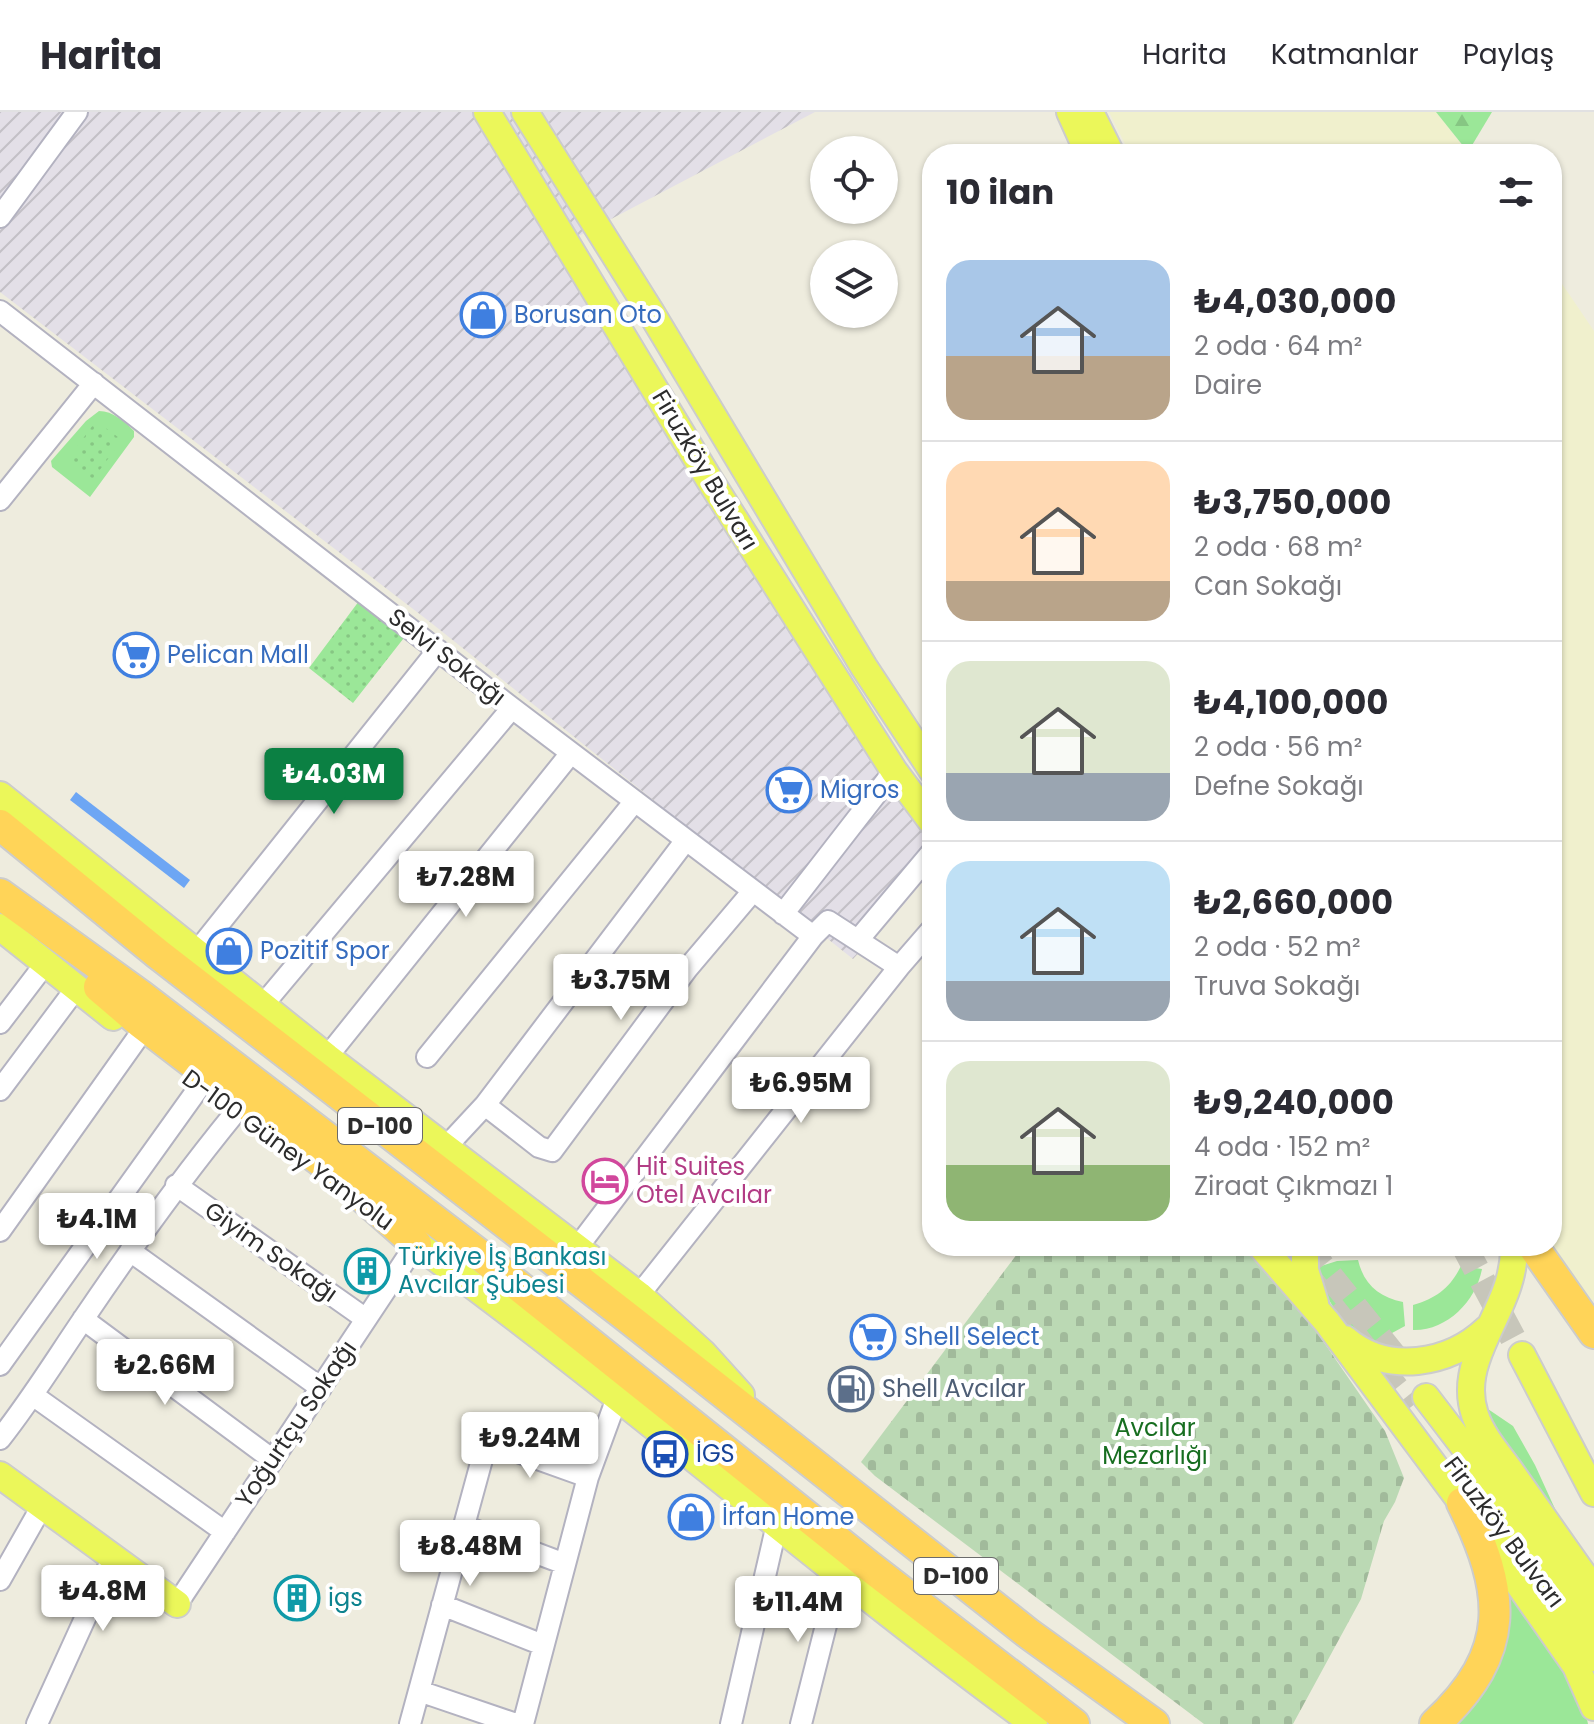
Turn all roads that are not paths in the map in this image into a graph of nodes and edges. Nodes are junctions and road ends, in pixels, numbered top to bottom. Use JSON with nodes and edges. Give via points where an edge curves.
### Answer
{"nodes":[{"id":1,"x":77,"y":112,"type":"edge"},
{"id":2,"x":487,"y":112,"type":"edge"},
{"id":3,"x":525,"y":112,"type":"edge"},
{"id":4,"x":1070,"y":112,"type":"edge"},
{"id":5,"x":1090,"y":112,"type":"edge"},
{"id":6,"x":1084,"y":144,"type":"edge"},
{"id":7,"x":1106,"y":144,"type":"edge"},
{"id":8,"x":0,"y":217,"type":"edge"},
{"id":9,"x":585,"y":272,"type":"junction"},
{"id":10,"x":4,"y":322,"type":"edge"},
{"id":11,"x":671,"y":347,"type":"junction"},
{"id":12,"x":94,"y":383,"type":"junction"},
{"id":13,"x":0,"y":500,"type":"edge"},
{"id":14,"x":438,"y":650,"type":"junction"},
{"id":15,"x":512,"y":708,"type":"junction"},
{"id":16,"x":571,"y":753,"type":"junction"},
{"id":17,"x":922,"y":755,"type":"edge"},
{"id":18,"x":894,"y":771,"type":"junction"},
{"id":19,"x":0,"y":795,"type":"edge"},
{"id":20,"x":635,"y":801,"type":"junction"},
{"id":21,"x":922,"y":809,"type":"edge"},
{"id":22,"x":0,"y":825,"type":"edge"},
{"id":23,"x":686,"y":840,"type":"junction"},
{"id":24,"x":922,"y":864,"type":"edge"},
{"id":25,"x":753,"y":891,"type":"junction"},
{"id":26,"x":0,"y":894,"type":"edge"},
{"id":27,"x":783,"y":914,"type":"junction"},
{"id":28,"x":29,"y":915,"type":"junction"},
{"id":29,"x":0,"y":927,"type":"edge"},
{"id":30,"x":813,"y":936,"type":"junction"},
{"id":31,"x":858,"y":940,"type":"junction"},
{"id":32,"x":922,"y":941,"type":"edge"},
{"id":33,"x":195,"y":954,"type":"junction"},
{"id":34,"x":45,"y":964,"type":"junction"},
{"id":35,"x":899,"y":967,"type":"junction"},
{"id":36,"x":77,"y":987,"type":"junction"},
{"id":37,"x":262,"y":1006,"type":"junction"},
{"id":38,"x":0,"y":1023,"type":"edge"},
{"id":39,"x":138,"y":1037,"type":"junction"},
{"id":40,"x":327,"y":1057,"type":"junction"},
{"id":41,"x":427,"y":1057,"type":"dead end"},
{"id":42,"x":200,"y":1086,"type":"junction"},
{"id":43,"x":0,"y":1090,"type":"edge"},
{"id":44,"x":485,"y":1105,"type":"junction"},
{"id":45,"x":234,"y":1114,"type":"junction"},
{"id":46,"x":445,"y":1148,"type":"junction"},
{"id":47,"x":176,"y":1185,"type":"junction"},
{"id":48,"x":0,"y":1231,"type":"edge"},
{"id":49,"x":416,"y":1244,"type":"junction"},
{"id":50,"x":577,"y":1248,"type":"junction"},
{"id":51,"x":130,"y":1251,"type":"junction"},
{"id":52,"x":1270,"y":1256,"type":"edge"},
{"id":53,"x":1305,"y":1256,"type":"edge"},
{"id":54,"x":1513,"y":1256,"type":"edge"},
{"id":55,"x":1540,"y":1256,"type":"edge"},
{"id":56,"x":639,"y":1295,"type":"junction"},
{"id":57,"x":83,"y":1319,"type":"junction"},
{"id":58,"x":366,"y":1319,"type":"junction"},
{"id":59,"x":1327,"y":1322,"type":"junction"},
{"id":60,"x":1489,"y":1326,"type":"junction"},
{"id":61,"x":1594,"y":1333,"type":"edge"},
{"id":62,"x":1522,"y":1355,"type":"tunnel mouth"},
{"id":63,"x":0,"y":1365,"type":"edge"},
{"id":64,"x":321,"y":1388,"type":"junction"},
{"id":65,"x":34,"y":1396,"type":"junction"},
{"id":66,"x":617,"y":1398,"type":"junction"},
{"id":67,"x":763,"y":1423,"type":"junction"},
{"id":68,"x":0,"y":1439,"type":"edge"},
{"id":69,"x":273,"y":1460,"type":"junction"},
{"id":70,"x":0,"y":1475,"type":"edge"},
{"id":71,"x":588,"y":1477,"type":"junction"},
{"id":72,"x":1594,"y":1493,"type":"edge"},
{"id":73,"x":1462,"y":1503,"type":"junction"},
{"id":74,"x":42,"y":1506,"type":"junction"},
{"id":75,"x":777,"y":1524,"type":"junction"},
{"id":76,"x":464,"y":1526,"type":"junction"},
{"id":77,"x":225,"y":1532,"type":"junction"},
{"id":78,"x":113,"y":1557,"type":"junction"},
{"id":79,"x":565,"y":1564,"type":"junction"},
{"id":80,"x":839,"y":1574,"type":"junction"},
{"id":81,"x":0,"y":1580,"type":"edge"},
{"id":82,"x":1594,"y":1595,"type":"edge"},
{"id":83,"x":177,"y":1604,"type":"joint"},
{"id":84,"x":442,"y":1605,"type":"junction"},
{"id":85,"x":1594,"y":1621,"type":"edge"},
{"id":86,"x":543,"y":1645,"type":"junction"},
{"id":87,"x":1594,"y":1658,"type":"edge"},
{"id":88,"x":419,"y":1691,"type":"junction"},
{"id":89,"x":1594,"y":1707,"type":"edge"},
{"id":90,"x":37,"y":1724,"type":"edge"},
{"id":91,"x":410,"y":1724,"type":"edge"},
{"id":92,"x":516,"y":1724,"type":"edge"},
{"id":93,"x":523,"y":1724,"type":"edge"},
{"id":94,"x":731,"y":1724,"type":"edge"},
{"id":95,"x":801,"y":1724,"type":"edge"},
{"id":96,"x":1034,"y":1724,"type":"edge"},
{"id":97,"x":1074,"y":1724,"type":"edge"},
{"id":98,"x":1154,"y":1724,"type":"edge"},
{"id":99,"x":1435,"y":1724,"type":"edge"}],
"edges":[{"from":1,"to":8,"type":"street"},
{"from":2,"to":9,"type":"main road","name":"Firuzköy Bulvarı"},
{"from":3,"to":11,"type":"main road","name":"Firuzköy Bulvarı"},
{"from":4,"to":6,"type":"main road"},
{"from":5,"to":7,"type":"main road"},
{"from":9,"to":11,"type":"main road","via":[[605,270],[645,324]]},
{"from":9,"to":18,"type":"main road","name":"Firuzköy Bulvarı"},
{"from":10,"to":12,"type":"street","name":"Selvi Sokağı"},
{"from":11,"to":17,"type":"main road","name":"Firuzköy Bulvarı"},
{"from":12,"to":13,"type":"street"},
{"from":12,"to":14,"type":"street","name":"Selvi Sokağı"},
{"from":14,"to":15,"type":"street","name":"Selvi Sokağı"},
{"from":14,"to":33,"type":"street"},
{"from":15,"to":16,"type":"street","name":"Selvi Sokağı"},
{"from":15,"to":37,"type":"street"},
{"from":16,"to":20,"type":"street","name":"Selvi Sokağı"},
{"from":16,"to":40,"type":"street"},
{"from":18,"to":21,"type":"main road","name":"Firuzköy Bulvarı"},
{"from":18,"to":27,"type":"street"},
{"from":19,"to":33,"type":"main road"},
{"from":20,"to":23,"type":"street","name":"Selvi Sokağı"},
{"from":20,"to":41,"type":"street"},
{"from":22,"to":67,"type":"highway","number":"D-100","via":[[158,954]]},
{"from":23,"to":25,"type":"street","name":"Selvi Sokağı"},
{"from":23,"to":44,"type":"street"},
{"from":24,"to":31,"type":"street"},
{"from":25,"to":27,"type":"street","name":"Selvi Sokağı"},
{"from":25,"to":44,"type":"street","via":[[687,969],[552,1151],[539,1147]]},
{"from":26,"to":28,"type":"highway","number":"D-100"},
{"from":27,"to":30,"type":"street","name":"Selvi Sokağı"},
{"from":28,"to":49,"type":"highway","via":[[39,935],[141,1023],[331,1169]]},
{"from":28,"to":97,"type":"highway","number":"D-100","via":[[476,1252]]},
{"from":29,"to":34,"type":"main road","name":"D-100 Güney Yanyolu"},
{"from":30,"to":31,"type":"street","via":[[828,921]]},
{"from":30,"to":50,"type":"street"},
{"from":31,"to":35,"type":"street"},
{"from":32,"to":35,"type":"street"},
{"from":33,"to":37,"type":"main road"},
{"from":34,"to":36,"type":"main road","name":"D-100 Güney Yanyolu"},
{"from":34,"to":38,"type":"street"},
{"from":35,"to":56,"type":"street"},
{"from":36,"to":39,"type":"main road","name":"D-100 Güney Yanyolu"},
{"from":36,"to":43,"type":"street"},
{"from":37,"to":40,"type":"main road"},
{"from":39,"to":42,"type":"main road","name":"D-100 Güney Yanyolu"},
{"from":39,"to":48,"type":"street"},
{"from":40,"to":46,"type":"main road"},
{"from":42,"to":45,"type":"main road","name":"D-100 Güney Yanyolu"},
{"from":42,"to":63,"type":"street"},
{"from":44,"to":46,"type":"street"},
{"from":45,"to":47,"type":"street"},
{"from":45,"to":49,"type":"main road","name":"D-100 Güney Yanyolu"},
{"from":46,"to":50,"type":"main road"},
{"from":47,"to":51,"type":"street"},
{"from":47,"to":58,"type":"street","name":"Giyim Sokağı"},
{"from":49,"to":58,"type":"street","name":"Yoğurtçu Sokağı"},
{"from":49,"to":66,"type":"main road","name":"D-100 Güney Yanyolu"},
{"from":50,"to":56,"type":"main road"},
{"from":51,"to":57,"type":"street"},
{"from":51,"to":64,"type":"street"},
{"from":52,"to":59,"type":"main road"},
{"from":53,"to":59,"type":"main road","via":[[1312,1297]]},
{"from":54,"to":60,"type":"main road","via":[[1508,1292]]},
{"from":55,"to":61,"type":"highway"},
{"from":56,"to":67,"type":"main road","via":[[703,1353]]},
{"from":57,"to":65,"type":"street"},
{"from":57,"to":69,"type":"street"},
{"from":58,"to":64,"type":"street","name":"Yoğurtçu Sokağı"},
{"from":59,"to":60,"type":"main road","via":[[1374,1356],[1405,1362],[1442,1357],[1474,1341]]},
{"from":59,"to":73,"type":"main road"},
{"from":60,"to":82,"type":"main road","via":[[1472,1372],[1476,1418]]},
{"from":62,"to":72,"type":"main road"},
{"from":64,"to":69,"type":"street","name":"Yoğurtçu Sokağı"},
{"from":65,"to":68,"type":"street"},
{"from":65,"to":77,"type":"street"},
{"from":66,"to":71,"type":"street"},
{"from":66,"to":75,"type":"main road","name":"D-100 Güney Yanyolu"},
{"from":67,"to":98,"type":"highway","number":"D-100","via":[[1029,1634]]},
{"from":69,"to":77,"type":"street","name":"Yoğurtçu Sokağı"},
{"from":70,"to":74,"type":"main road"},
{"from":71,"to":76,"type":"street","via":[[487,1441]]},
{"from":71,"to":79,"type":"street"},
{"from":73,"to":89,"type":"main road","via":[[1576,1666]]},
{"from":73,"to":99,"type":"highway","via":[[1491,1571],[1493,1634],[1470,1687]]},
{"from":74,"to":78,"type":"main road"},
{"from":74,"to":81,"type":"street"},
{"from":75,"to":80,"type":"main road","name":"D-100 Güney Yanyolu"},
{"from":75,"to":94,"type":"street"},
{"from":76,"to":79,"type":"street"},
{"from":76,"to":84,"type":"street"},
{"from":77,"to":83,"type":"street","name":"Yoğurtçu Sokağı"},
{"from":78,"to":83,"type":"main road"},
{"from":78,"to":90,"type":"street"},
{"from":79,"to":86,"type":"street"},
{"from":80,"to":95,"type":"street"},
{"from":80,"to":96,"type":"main road","name":"D-100 Güney Yanyolu"},
{"from":84,"to":86,"type":"street"},
{"from":84,"to":88,"type":"street"},
{"from":85,"to":87,"type":"main road","name":"Firuzköy Bulvarı","via":[[1419,1402]]},
{"from":86,"to":93,"type":"street"},
{"from":88,"to":91,"type":"street"},
{"from":88,"to":92,"type":"street"}]}
